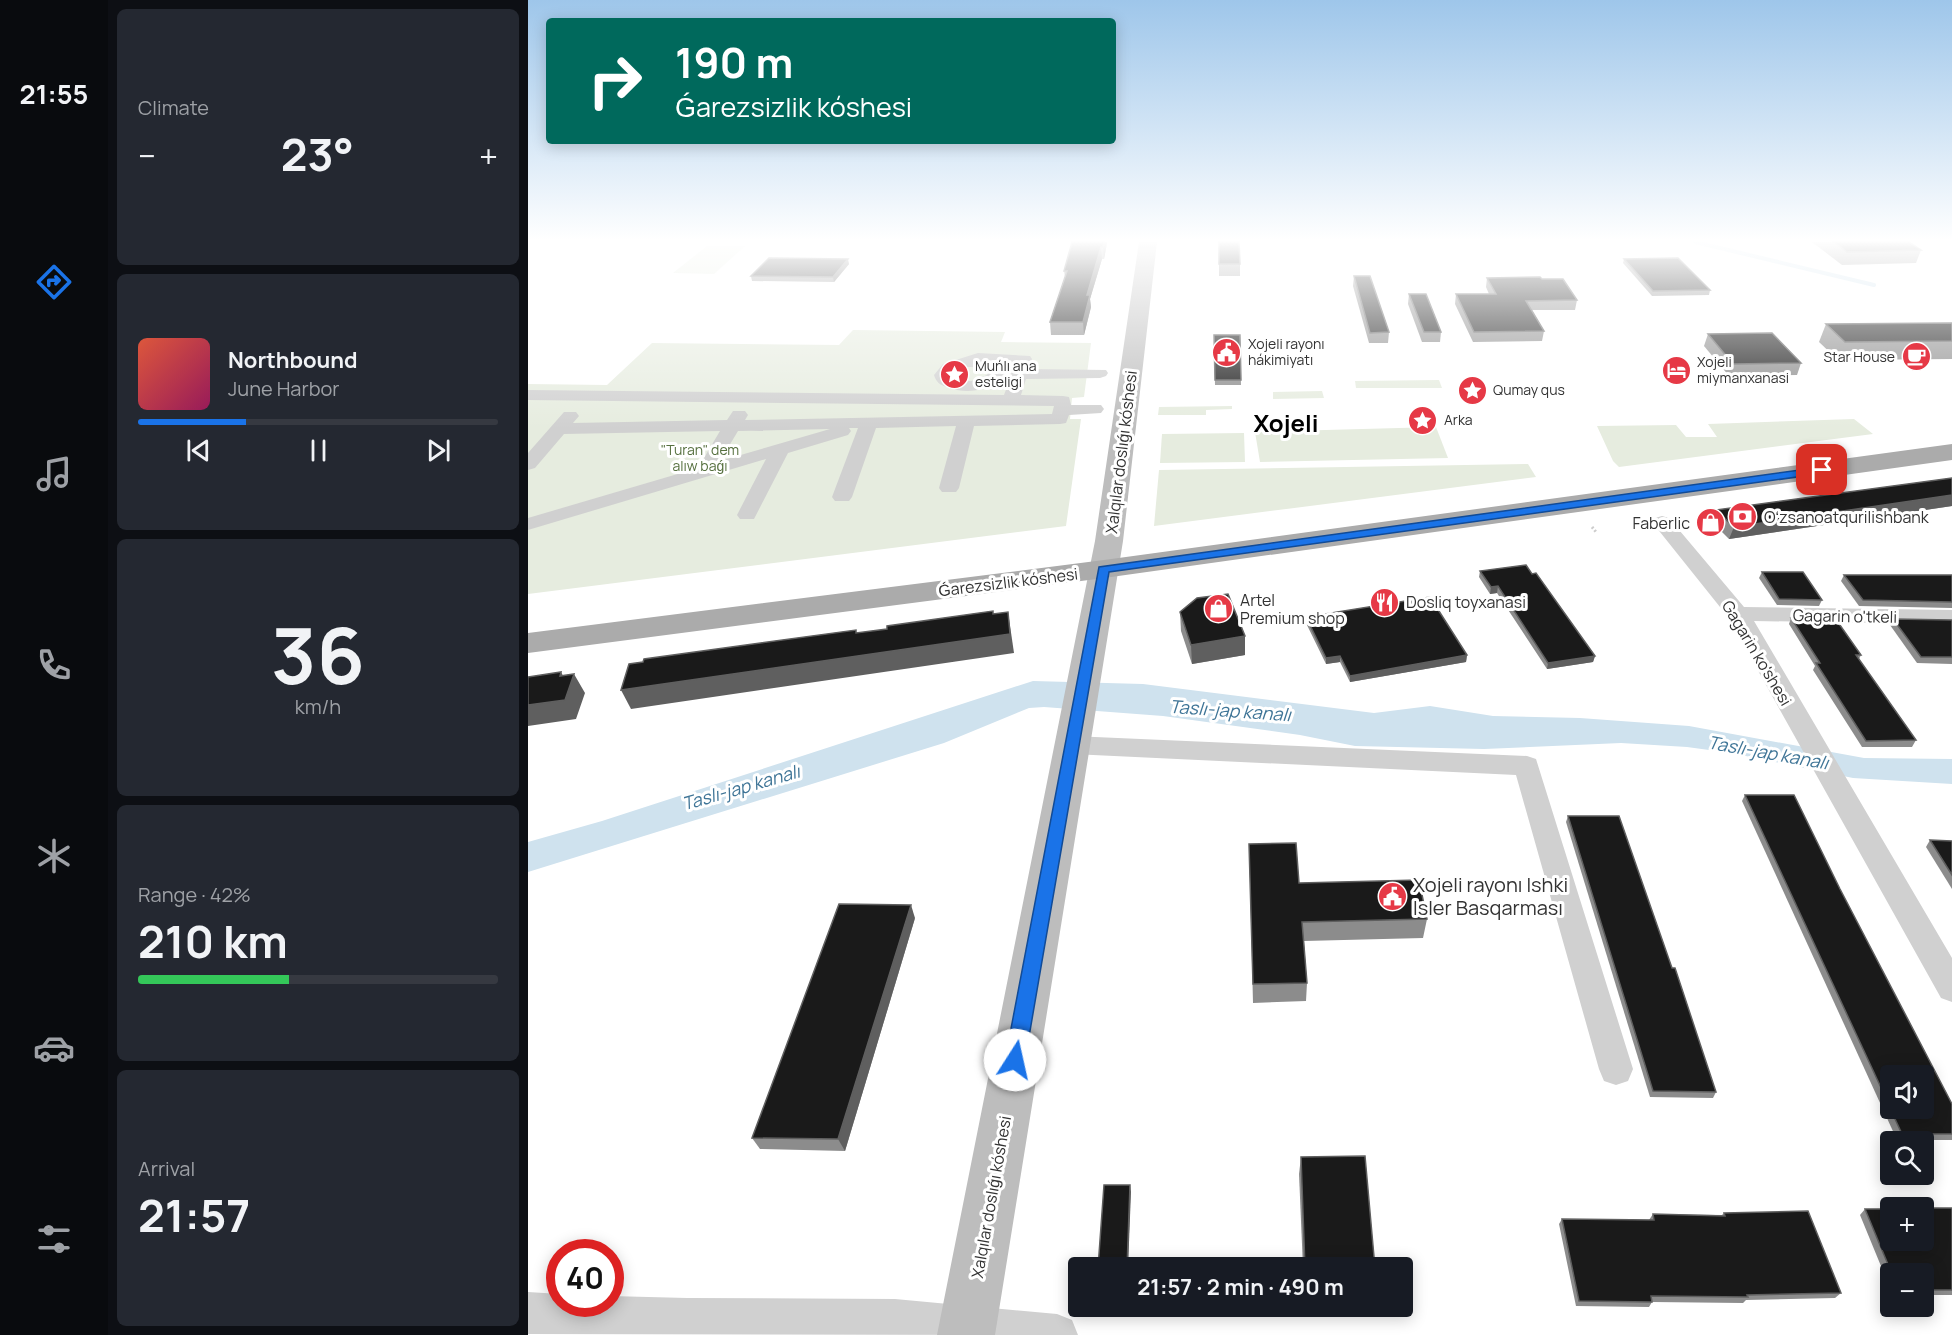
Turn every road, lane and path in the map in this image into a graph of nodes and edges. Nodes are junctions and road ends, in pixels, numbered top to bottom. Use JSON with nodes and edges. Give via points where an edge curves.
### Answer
{"nodes":[{"id":1,"x":1140,"y":304,"type":"edge"},
{"id":2,"x":972,"y":359,"type":"junction"},
{"id":3,"x":1100,"y":373,"type":"dead end"},
{"id":4,"x":997,"y":374,"type":"junction"},
{"id":5,"x":528,"y":395,"type":"edge"},
{"id":6,"x":589,"y":396,"type":"junction"},
{"id":7,"x":750,"y":398,"type":"junction"},
{"id":8,"x":1011,"y":401,"type":"junction"},
{"id":9,"x":1095,"y":409,"type":"dead end"},
{"id":10,"x":1061,"y":410,"type":"junction"},
{"id":11,"x":966,"y":420,"type":"junction"},
{"id":12,"x":869,"y":422,"type":"junction"},
{"id":13,"x":732,"y":425,"type":"junction"},
{"id":14,"x":559,"y":429,"type":"junction"},
{"id":15,"x":780,"y":450,"type":"junction"},
{"id":16,"x":1952,"y":452,"type":"edge"},
{"id":17,"x":528,"y":464,"type":"edge"},
{"id":18,"x":704,"y":472,"type":"junction"},
{"id":19,"x":949,"y":488,"type":"dead end"},
{"id":20,"x":842,"y":497,"type":"dead end"},
{"id":21,"x":747,"y":515,"type":"dead end"},
{"id":22,"x":1662,"y":522,"type":"dead end"},
{"id":23,"x":528,"y":524,"type":"edge"},
{"id":24,"x":1592,"y":527,"type":"dead end"},
{"id":25,"x":1596,"y":532,"type":"dead end"},
{"id":26,"x":1104,"y":569,"type":"junction"},
{"id":27,"x":1738,"y":614,"type":"junction"},
{"id":28,"x":1952,"y":617,"type":"edge"},
{"id":29,"x":528,"y":643,"type":"edge"},
{"id":30,"x":1078,"y":715,"type":"junction"},
{"id":31,"x":1952,"y":988,"type":"edge"},
{"id":32,"x":1616,"y":1069,"type":"dead end"},
{"id":33,"x":528,"y":1313,"type":"edge"},
{"id":34,"x":967,"y":1332,"type":"edge"},
{"id":35,"x":1057,"y":1335,"type":"edge"}],
"edges":[{"from":1,"to":26,"type":"street","name":"Xalqılar doslıǵı kóshesi"},
{"from":2,"to":4,"type":"street","via":[[995,366]]},
{"from":2,"to":4,"type":"street","via":[[949,367],[943,379],[954,385],[972,385]]},
{"from":2,"to":8,"type":"street","via":[[1024,359]]},
{"from":3,"to":4,"type":"street"},
{"from":5,"to":6,"type":"street"},
{"from":6,"to":7,"type":"street"},
{"from":6,"to":14,"type":"street"},
{"from":7,"to":8,"type":"street"},
{"from":7,"to":13,"type":"street"},
{"from":8,"to":10,"type":"street","via":[[1063,402]]},
{"from":9,"to":10,"type":"street"},
{"from":10,"to":11,"type":"street","via":[[1060,418]]},
{"from":11,"to":12,"type":"street"},
{"from":11,"to":19,"type":"street"},
{"from":12,"to":13,"type":"street"},
{"from":12,"to":15,"type":"street"},
{"from":12,"to":20,"type":"street"},
{"from":13,"to":14,"type":"street"},
{"from":13,"to":18,"type":"street"},
{"from":14,"to":17,"type":"street"},
{"from":15,"to":18,"type":"street"},
{"from":15,"to":21,"type":"street"},
{"from":16,"to":26,"type":"main road","name":"Ǵarezsizlik kóshesi"},
{"from":18,"to":23,"type":"street"},
{"from":22,"to":27,"type":"street","name":"Gagarin ko'shesi"},
{"from":24,"to":25,"type":"path"},
{"from":26,"to":29,"type":"main road","name":"Ǵarezsizlik kóshesi"},
{"from":26,"to":30,"type":"street","name":"Xalqılar doslıǵı kóshesi"},
{"from":27,"to":28,"type":"street","name":"Gagarin o'tkeli"},
{"from":27,"to":31,"type":"street","name":"Gagarin ko'shesi"},
{"from":30,"to":32,"type":"street","via":[[1527,766]]},
{"from":30,"to":34,"type":"street","name":"Xalqılar doslıǵı kóshesi"},
{"from":33,"to":34,"type":"street","via":[[895,1320]]},
{"from":34,"to":35,"type":"street"}]}
